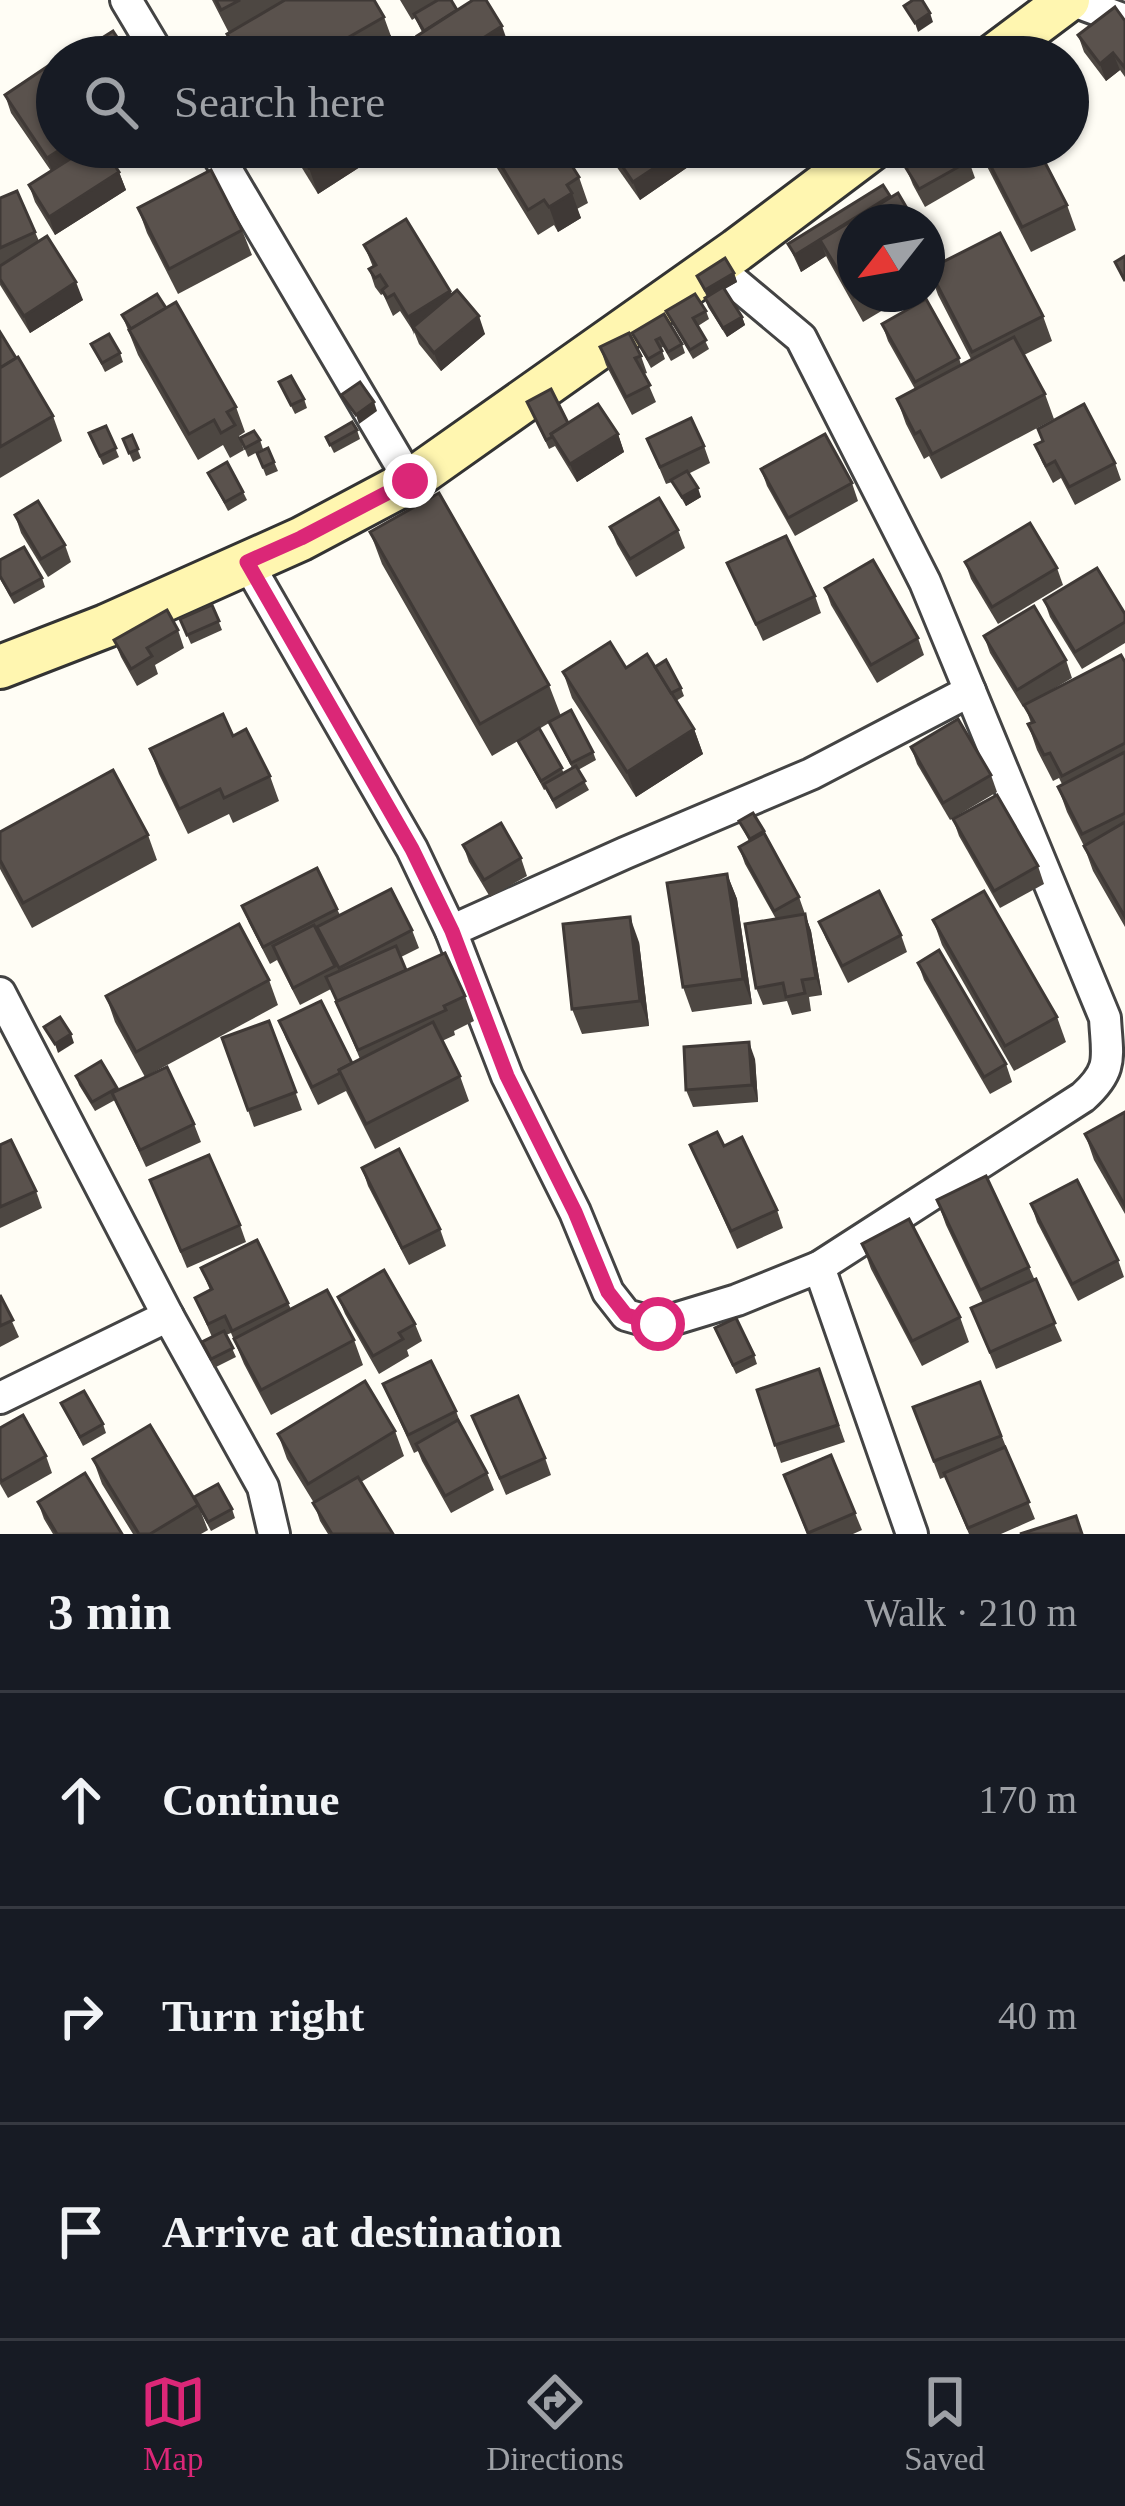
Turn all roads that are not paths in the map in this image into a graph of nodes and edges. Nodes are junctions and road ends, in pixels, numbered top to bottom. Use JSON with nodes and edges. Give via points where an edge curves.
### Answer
{"nodes":[{"id":1,"x":126,"y":0,"type":"edge"},
{"id":2,"x":1070,"y":0,"type":"edge"},
{"id":3,"x":1125,"y":20,"type":"edge"},
{"id":4,"x":147,"y":36,"type":"edge"},
{"id":5,"x":1021,"y":36,"type":"edge"},
{"id":6,"x":225,"y":168,"type":"edge"},
{"id":7,"x":846,"y":168,"type":"edge"},
{"id":8,"x":715,"y":266,"type":"junction"},
{"id":9,"x":410,"y":481,"type":"junction"},
{"id":10,"x":247,"y":562,"type":"junction"},
{"id":11,"x":0,"y":668,"type":"edge"},
{"id":12,"x":970,"y":691,"type":"junction"},
{"id":13,"x":452,"y":931,"type":"junction"},
{"id":14,"x":0,"y":993,"type":"edge"},
{"id":15,"x":819,"y":1267,"type":"junction"},
{"id":16,"x":168,"y":1316,"type":"junction"},
{"id":17,"x":0,"y":1398,"type":"edge"},
{"id":18,"x":274,"y":1534,"type":"edge"},
{"id":19,"x":912,"y":1534,"type":"edge"}],
"edges":[{"from":1,"to":4,"type":"street"},
{"from":2,"to":3,"type":"street"},
{"from":2,"to":5,"type":"street"},
{"from":6,"to":9,"type":"street"},
{"from":7,"to":8,"type":"street"},
{"from":8,"to":9,"type":"street"},
{"from":8,"to":12,"type":"street","via":[[801,338],[925,582]]},
{"from":9,"to":10,"type":"street"},
{"from":10,"to":11,"type":"street"},
{"from":10,"to":13,"type":"street"},
{"from":12,"to":13,"type":"street","via":[[811,774]]},
{"from":12,"to":15,"type":"street","via":[[1105,1018],[1108,1065],[1083,1097]]},
{"from":13,"to":15,"type":"street","via":[[507,1076],[626,1315],[658,1324]]},
{"from":14,"to":16,"type":"street"},
{"from":15,"to":19,"type":"street"},
{"from":16,"to":17,"type":"street"},
{"from":16,"to":18,"type":"street","via":[[263,1487]]}]}
